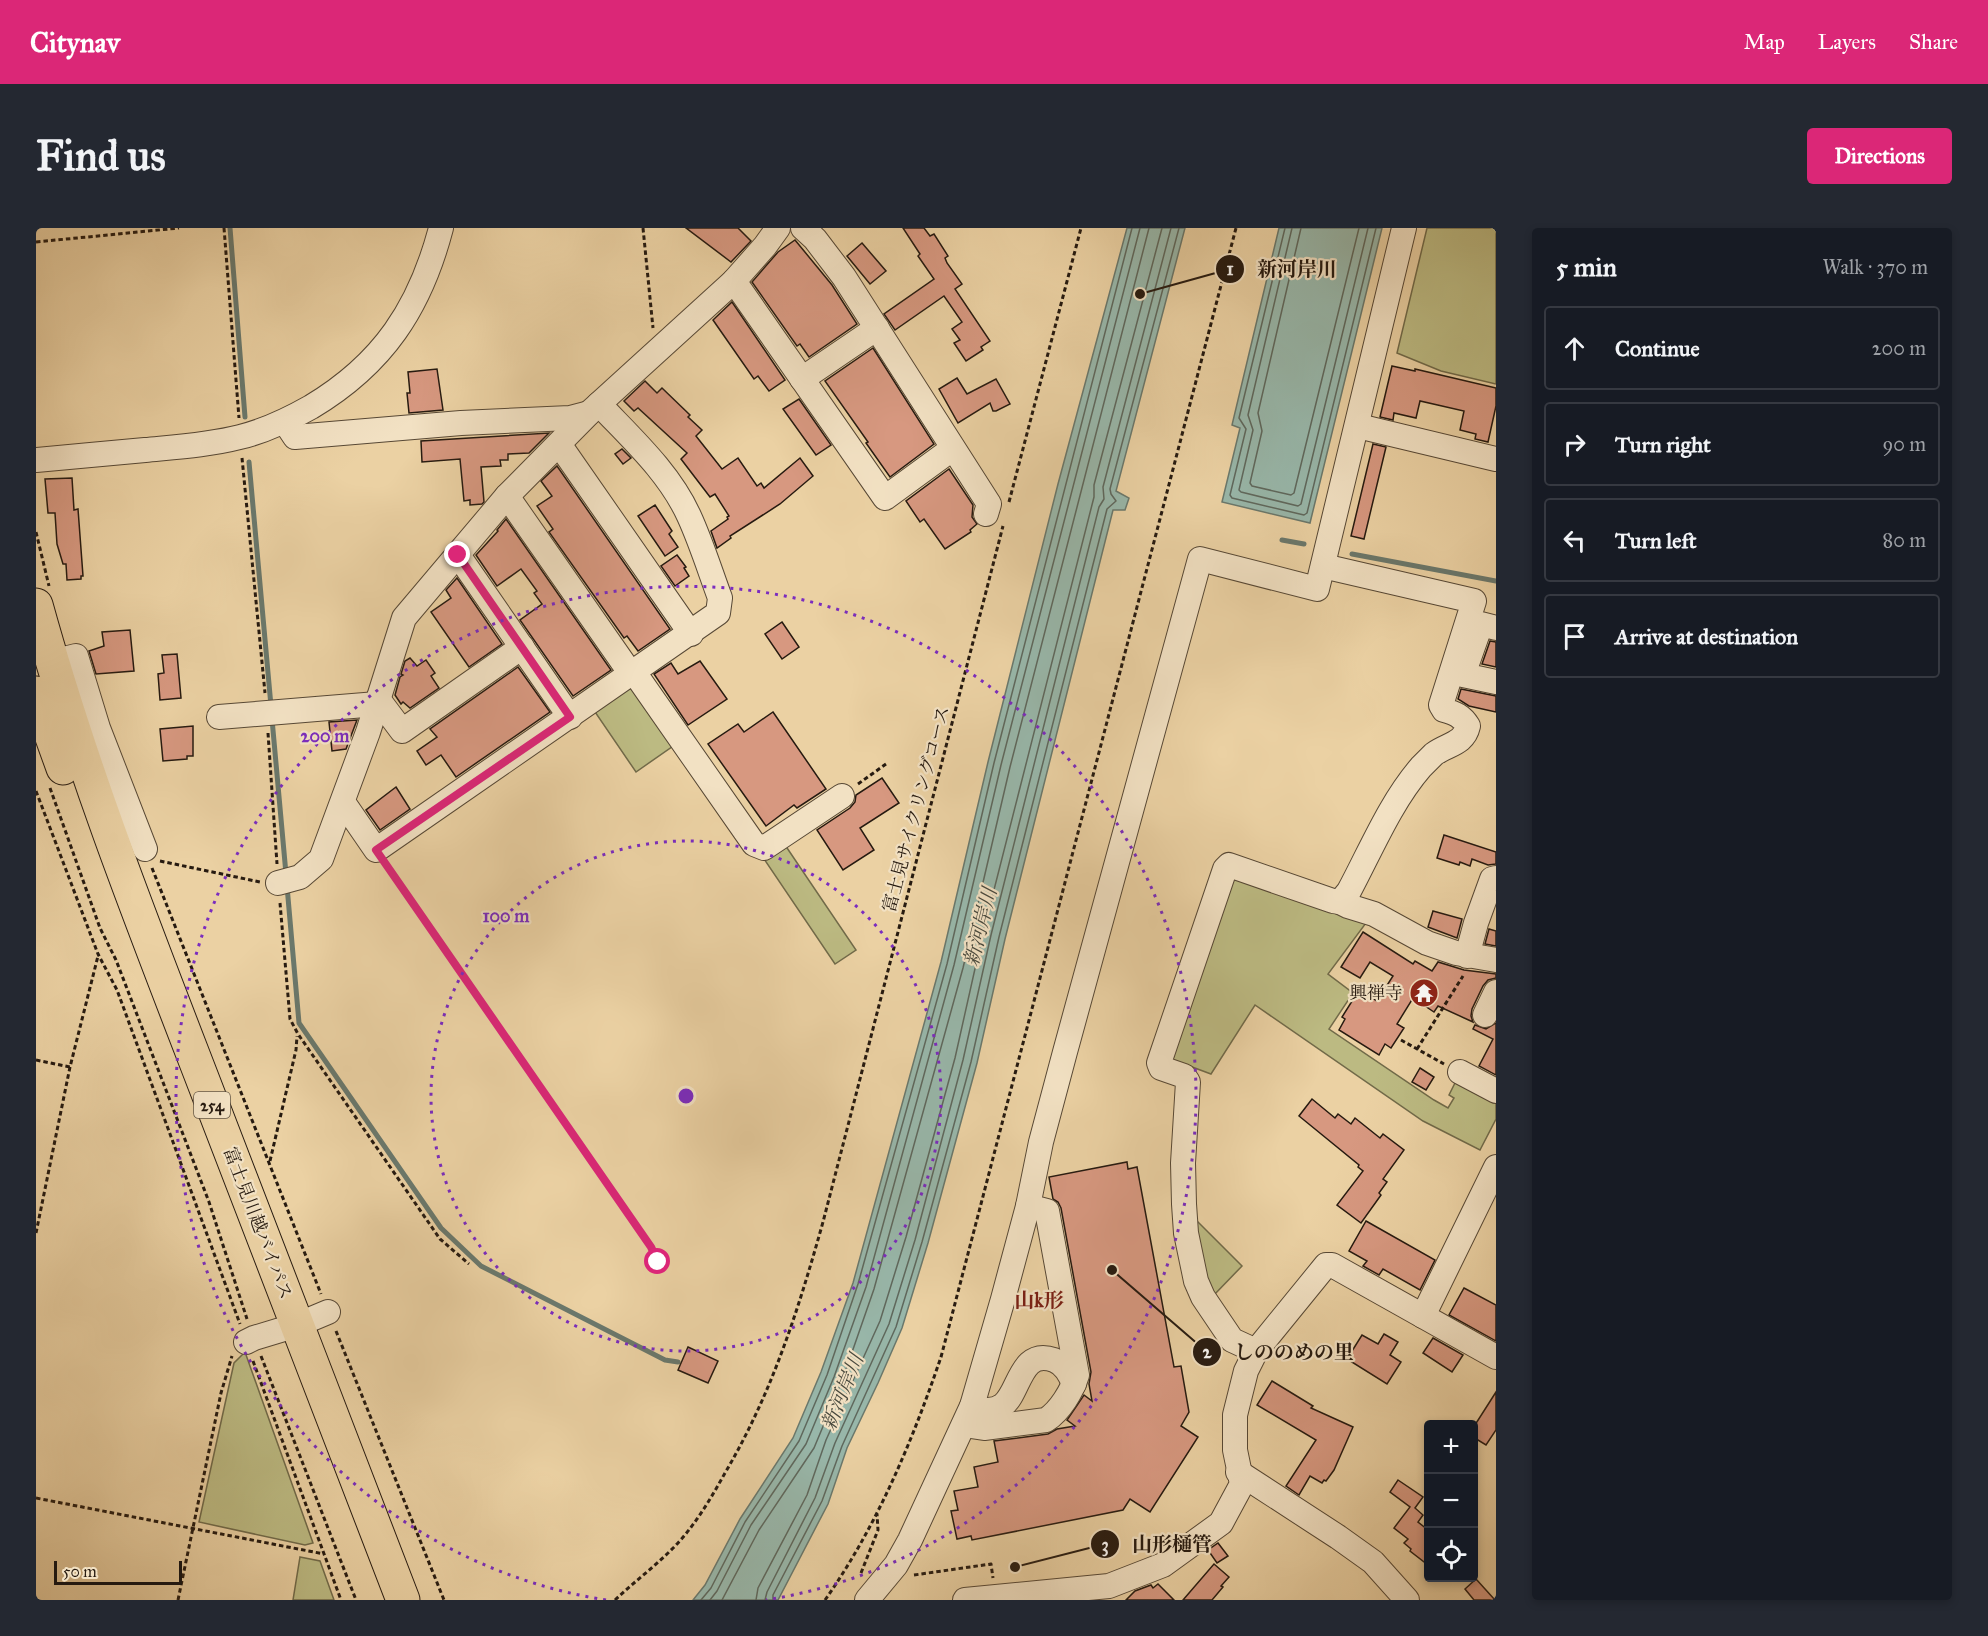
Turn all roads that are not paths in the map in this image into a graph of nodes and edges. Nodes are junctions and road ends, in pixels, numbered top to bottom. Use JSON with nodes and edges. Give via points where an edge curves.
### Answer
{"nodes":[{"id":1,"x":441,"y":228,"type":"edge"},
{"id":2,"x":803,"y":228,"type":"edge"},
{"id":3,"x":1404,"y":228,"type":"edge"},
{"id":4,"x":775,"y":229,"type":"edge"},
{"id":5,"x":734,"y":281,"type":"junction"},
{"id":6,"x":877,"y":328,"type":"junction"},
{"id":7,"x":802,"y":379,"type":"junction"},
{"id":8,"x":594,"y":408,"type":"junction"},
{"id":9,"x":285,"y":422,"type":"junction"},
{"id":10,"x":1358,"y":426,"type":"junction"},
{"id":11,"x":559,"y":444,"type":"junction"},
{"id":12,"x":952,"y":449,"type":"junction"},
{"id":13,"x":1496,"y":459,"type":"edge"},
{"id":14,"x":36,"y":460,"type":"edge"},
{"id":15,"x":507,"y":496,"type":"junction"},
{"id":16,"x":999,"y":515,"type":"road end"},
{"id":17,"x":458,"y":555,"type":"junction"},
{"id":18,"x":1323,"y":566,"type":"junction"},
{"id":19,"x":36,"y":605,"type":"edge"},
{"id":20,"x":1496,"y":628,"type":"edge"},
{"id":21,"x":691,"y":634,"type":"junction"},
{"id":22,"x":522,"y":647,"type":"junction"},
{"id":23,"x":52,"y":662,"type":"junction"},
{"id":24,"x":632,"y":673,"type":"junction"},
{"id":25,"x":1496,"y":682,"type":"edge"},
{"id":26,"x":36,"y":693,"type":"edge"},
{"id":27,"x":378,"y":701,"type":"junction"},
{"id":28,"x":219,"y":717,"type":"dead end"},
{"id":29,"x":570,"y":717,"type":"junction"},
{"id":30,"x":842,"y":796,"type":"road end"},
{"id":31,"x":344,"y":802,"type":"junction"},
{"id":32,"x":145,"y":849,"type":"road end"},
{"id":33,"x":1496,"y":878,"type":"edge"},
{"id":34,"x":285,"y":882,"type":"road end"},
{"id":35,"x":1340,"y":902,"type":"junction"},
{"id":36,"x":1479,"y":958,"type":"edge"},
{"id":37,"x":1460,"y":1072,"type":"road end"},
{"id":38,"x":1496,"y":1091,"type":"edge"},
{"id":39,"x":1496,"y":1167,"type":"edge"},
{"id":40,"x":1028,"y":1206,"type":"junction"},
{"id":41,"x":328,"y":1312,"type":"road end"},
{"id":42,"x":1423,"y":1316,"type":"junction"},
{"id":43,"x":263,"y":1334,"type":"junction"},
{"id":44,"x":1256,"y":1351,"type":"junction"},
{"id":45,"x":1496,"y":1357,"type":"edge"},
{"id":46,"x":1074,"y":1384,"type":"junction"},
{"id":47,"x":968,"y":1415,"type":"junction"},
{"id":48,"x":1238,"y":1472,"type":"junction"},
{"id":49,"x":863,"y":1589,"type":"edge"},
{"id":50,"x":380,"y":1600,"type":"edge"},
{"id":51,"x":404,"y":1600,"type":"edge"},
{"id":52,"x":965,"y":1600,"type":"edge"},
{"id":53,"x":1407,"y":1600,"type":"edge"}],
"edges":[{"from":1,"to":9,"type":"street","via":[[417,297],[394,333],[338,391]]},
{"from":2,"to":6,"type":"street","via":[[844,277]]},
{"from":3,"to":10,"type":"street"},
{"from":4,"to":5,"type":"street"},
{"from":5,"to":7,"type":"street"},
{"from":5,"to":8,"type":"street"},
{"from":6,"to":7,"type":"street"},
{"from":6,"to":12,"type":"street"},
{"from":7,"to":12,"type":"street","via":[[885,498]]},
{"from":8,"to":9,"type":"street","via":[[570,418],[296,437]]},
{"from":8,"to":11,"type":"street"},
{"from":8,"to":21,"type":"street","via":[[648,456],[688,514],[720,598],[718,613]]},
{"from":9,"to":14,"type":"street","via":[[240,437],[183,447]]},
{"from":10,"to":13,"type":"street"},
{"from":10,"to":18,"type":"street"},
{"from":11,"to":15,"type":"street"},
{"from":11,"to":21,"type":"street"},
{"from":12,"to":16,"type":"street"},
{"from":15,"to":17,"type":"street"},
{"from":15,"to":24,"type":"street"},
{"from":17,"to":22,"type":"street"},
{"from":17,"to":27,"type":"street","via":[[404,618]]},
{"from":18,"to":35,"type":"street","via":[[1474,600],[1441,705],[1463,719],[1468,726],[1466,734],[1434,754],[1413,778]]},
{"from":18,"to":40,"type":"street","via":[[1317,589],[1200,559],[1041,1142]]},
{"from":19,"to":23,"type":"highway","name":"富士見川越バイパス","number":"254"},
{"from":20,"to":25,"type":"street","via":[[1481,624],[1463,675]]},
{"from":21,"to":24,"type":"street"},
{"from":22,"to":27,"type":"street","via":[[402,731]]},
{"from":22,"to":29,"type":"street"},
{"from":23,"to":32,"type":"street","via":[[76,656],[98,728]]},
{"from":23,"to":43,"type":"highway","name":"富士見川越バイパス","number":"254","via":[[80,751],[159,967]]},
{"from":24,"to":29,"type":"street"},
{"from":24,"to":30,"type":"street","via":[[754,844],[764,848]]},
{"from":26,"to":43,"type":"highway","name":"富士見川越バイパス","number":"254","via":[[132,955]]},
{"from":27,"to":28,"type":"street"},
{"from":27,"to":31,"type":"street"},
{"from":29,"to":31,"type":"street","via":[[376,850]]},
{"from":31,"to":34,"type":"street","via":[[321,859],[308,871]]},
{"from":33,"to":36,"type":"street","via":[[1492,879],[1476,923]]},
{"from":35,"to":36,"type":"street","via":[[1374,914],[1427,943]]},
{"from":35,"to":44,"type":"street","via":[[1229,865],[1159,1063],[1161,1068],[1184,1076],[1188,1082],[1184,1204],[1196,1281],[1232,1340]]},
{"from":37,"to":38,"type":"street"},
{"from":39,"to":42,"type":"street"},
{"from":40,"to":46,"type":"street","via":[[1047,1211],[1077,1366]]},
{"from":40,"to":47,"type":"street"},
{"from":41,"to":43,"type":"street"},
{"from":42,"to":44,"type":"street","via":[[1326,1265]]},
{"from":42,"to":45,"type":"street"},
{"from":43,"to":50,"type":"highway","name":"富士見川越バイパス","number":"254"},
{"from":43,"to":51,"type":"highway","name":"富士見川越バイパス","number":"254"},
{"from":44,"to":48,"type":"street","via":[[1246,1371],[1235,1415]]},
{"from":46,"to":47,"type":"street","via":[[1046,1420],[984,1428]]},
{"from":46,"to":47,"type":"street","via":[[1071,1374],[1056,1360],[1040,1359],[1025,1369],[1004,1404]]},
{"from":47,"to":49,"type":"street","via":[[910,1540],[885,1579]]},
{"from":48,"to":52,"type":"street","via":[[1242,1484],[1221,1523],[1163,1565],[1109,1586]]},
{"from":48,"to":53,"type":"street","via":[[1373,1562]]}]}
